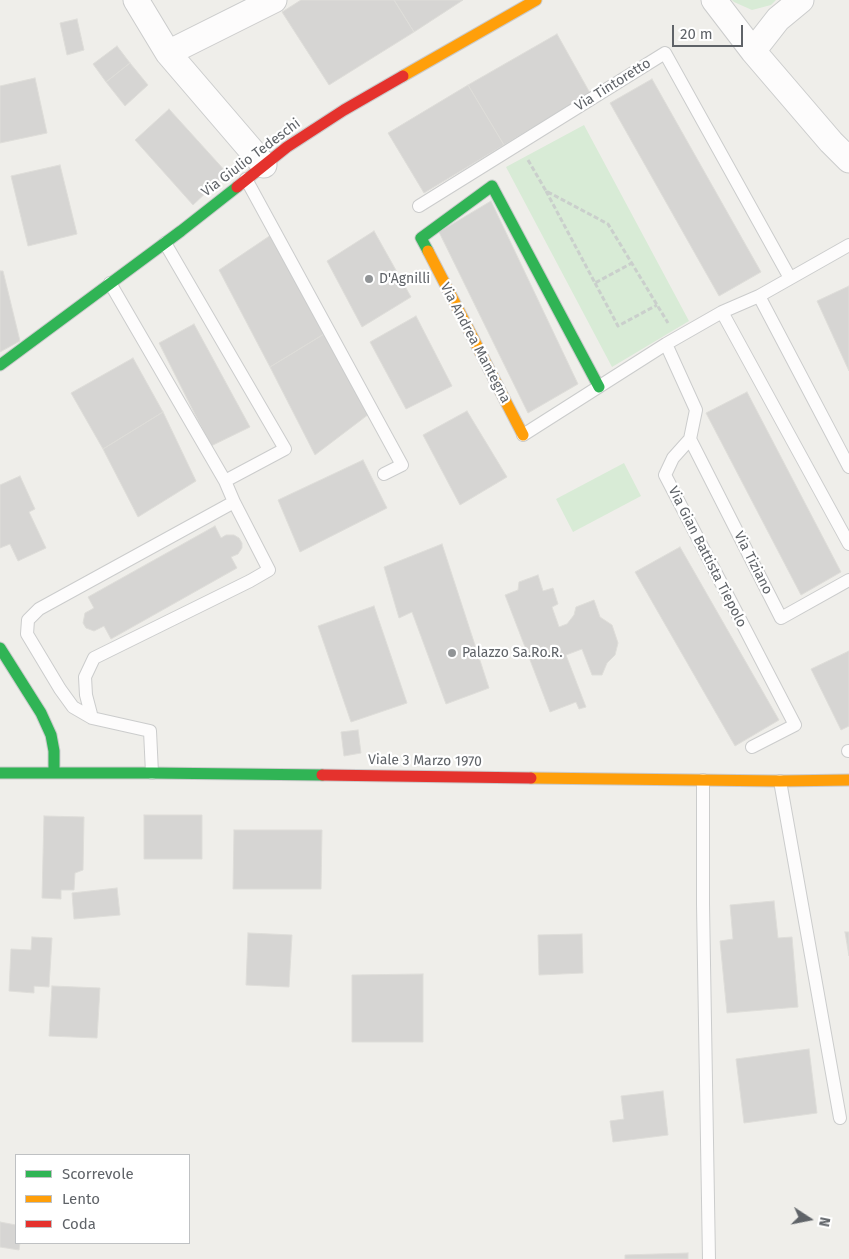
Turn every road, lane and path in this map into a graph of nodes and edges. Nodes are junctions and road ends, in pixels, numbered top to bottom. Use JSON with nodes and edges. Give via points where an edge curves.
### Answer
{"nodes":[{"id":1,"x":136,"y":0,"type":"edge"},
{"id":2,"x":274,"y":0,"type":"edge"},
{"id":3,"x":536,"y":0,"type":"edge"},
{"id":4,"x":714,"y":0,"type":"edge"},
{"id":5,"x":801,"y":0,"type":"edge"},
{"id":6,"x":753,"y":51,"type":"junction"},
{"id":7,"x":168,"y":53,"type":"junction"},
{"id":8,"x":519,"y":144,"type":"junction"},
{"id":9,"x":849,"y":160,"type":"edge"},
{"id":10,"x":255,"y":172,"type":"junction"},
{"id":11,"x":546,"y":191,"type":"junction"},
{"id":12,"x":419,"y":206,"type":"dead end"},
{"id":13,"x":165,"y":243,"type":"junction"},
{"id":14,"x":849,"y":245,"type":"edge"},
{"id":15,"x":632,"y":263,"type":"junction"},
{"id":16,"x":790,"y":278,"type":"junction"},
{"id":17,"x":110,"y":283,"type":"junction"},
{"id":18,"x":595,"y":283,"type":"junction"},
{"id":19,"x":759,"y":296,"type":"junction"},
{"id":20,"x":657,"y":305,"type":"junction"},
{"id":21,"x":722,"y":312,"type":"junction"},
{"id":22,"x":673,"y":330,"type":"dead end"},
{"id":23,"x":666,"y":344,"type":"junction"},
{"id":24,"x":0,"y":365,"type":"edge"},
{"id":25,"x":599,"y":387,"type":"junction"},
{"id":26,"x":523,"y":435,"type":"joint"},
{"id":27,"x":690,"y":439,"type":"junction"},
{"id":28,"x":849,"y":467,"type":"edge"},
{"id":29,"x":384,"y":474,"type":"dead end"},
{"id":30,"x":225,"y":482,"type":"junction"},
{"id":31,"x":234,"y":502,"type":"junction"},
{"id":32,"x":849,"y":544,"type":"edge"},
{"id":33,"x":849,"y":580,"type":"edge"},
{"id":34,"x":0,"y":648,"type":"edge"},
{"id":35,"x":92,"y":718,"type":"junction"},
{"id":36,"x":752,"y":748,"type":"dead end"},
{"id":37,"x":0,"y":773,"type":"edge"},
{"id":38,"x":54,"y":773,"type":"junction"},
{"id":39,"x":152,"y":773,"type":"junction"},
{"id":40,"x":703,"y":780,"type":"junction"},
{"id":41,"x":849,"y":780,"type":"edge"},
{"id":42,"x":780,"y":782,"type":"junction"},
{"id":43,"x":840,"y":1118,"type":"dead end"},
{"id":44,"x":709,"y":1259,"type":"edge"}],
"edges":[{"from":1,"to":7,"type":"street"},
{"from":2,"to":7,"type":"street"},
{"from":3,"to":10,"type":"street","name":"Via Giulio Tedeschi","via":[[344,110]]},
{"from":4,"to":6,"type":"street"},
{"from":5,"to":6,"type":"street","via":[[778,19]]},
{"from":6,"to":9,"type":"street"},
{"from":7,"to":10,"type":"street"},
{"from":8,"to":11,"type":"path"},
{"from":8,"to":12,"type":"lane","name":"Via Tintoretto"},
{"from":8,"to":16,"type":"lane","name":"Via Tintoretto","via":[[665,53]]},
{"from":10,"to":13,"type":"street","name":"Via Giulio Tedeschi"},
{"from":10,"to":29,"type":"lane","via":[[402,465]]},
{"from":11,"to":15,"type":"path","via":[[608,224]]},
{"from":11,"to":18,"type":"path"},
{"from":13,"to":17,"type":"street","name":"Via Giulio Tedeschi"},
{"from":13,"to":30,"type":"lane","via":[[285,449]]},
{"from":14,"to":16,"type":"lane","name":"Via Andrea Mantegna"},
{"from":15,"to":18,"type":"path"},
{"from":15,"to":20,"type":"path"},
{"from":16,"to":19,"type":"lane","name":"Via Andrea Mantegna"},
{"from":17,"to":24,"type":"street","name":"Via Giulio Tedeschi"},
{"from":17,"to":30,"type":"lane"},
{"from":18,"to":20,"type":"path","via":[[618,326]]},
{"from":19,"to":21,"type":"lane","name":"Via Andrea Mantegna"},
{"from":19,"to":28,"type":"lane"},
{"from":20,"to":22,"type":"path"},
{"from":21,"to":23,"type":"lane","name":"Via Andrea Mantegna"},
{"from":21,"to":32,"type":"lane"},
{"from":23,"to":25,"type":"lane","name":"Via Andrea Mantegna"},
{"from":23,"to":27,"type":"lane","name":"Via Gian Battista Tiepolo","via":[[696,410]]},
{"from":25,"to":26,"type":"lane","name":"Via Andrea Mantegna"},
{"from":25,"to":26,"type":"street","name":"Via Andrea Mantegna","via":[[492,186],[420,238]]},
{"from":27,"to":33,"type":"lane","name":"Via Tiziano","via":[[782,618]]},
{"from":27,"to":36,"type":"lane","name":"Via Gian Battista Tiepolo","via":[[665,475],[795,725]]},
{"from":30,"to":31,"type":"lane"},
{"from":31,"to":35,"type":"lane","via":[[268,570],[94,658],[85,677]]},
{"from":31,"to":35,"type":"lane","via":[[39,609],[28,620],[27,634],[60,689],[73,708]]},
{"from":34,"to":38,"type":"street","via":[[51,735]]},
{"from":35,"to":39,"type":"lane","via":[[150,731]]},
{"from":37,"to":38,"type":"street","name":"Viale 3 Marzo 1970"},
{"from":38,"to":39,"type":"street","name":"Viale 3 Marzo 1970"},
{"from":39,"to":40,"type":"street","name":"Viale 3 Marzo 1970"},
{"from":40,"to":42,"type":"street","name":"Viale 3 Marzo 1970"},
{"from":40,"to":44,"type":"lane"},
{"from":41,"to":42,"type":"street","name":"Viale 3 Marzo 1970"},
{"from":42,"to":43,"type":"lane"}]}
